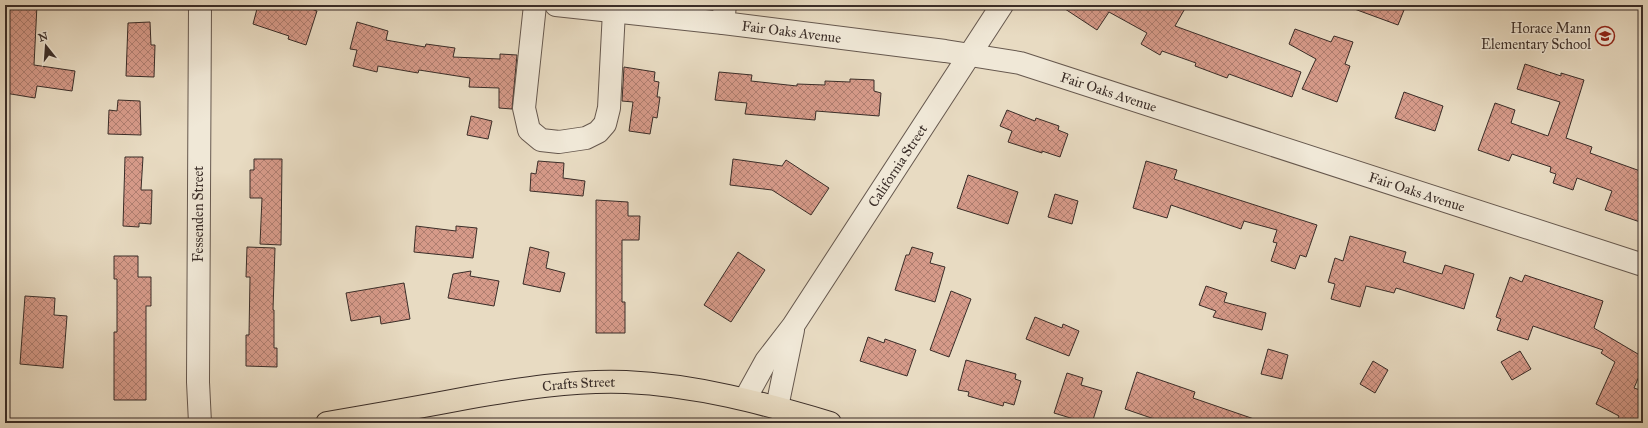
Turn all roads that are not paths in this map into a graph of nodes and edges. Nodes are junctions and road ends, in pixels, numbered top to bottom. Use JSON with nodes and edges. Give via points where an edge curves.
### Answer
{"nodes":[{"id":1,"x":200,"y":5,"type":"edge"},
{"id":2,"x":535,"y":5,"type":"edge"},
{"id":3,"x":556,"y":5,"type":"edge"},
{"id":4,"x":1002,"y":5,"type":"edge"},
{"id":5,"x":614,"y":11,"type":"junction"},
{"id":6,"x":724,"y":14,"type":"edge"},
{"id":7,"x":970,"y":55,"type":"junction"},
{"id":8,"x":1643,"y":265,"type":"edge"},
{"id":9,"x":793,"y":326,"type":"junction"},
{"id":10,"x":745,"y":399,"type":"junction"},
{"id":11,"x":777,"y":407,"type":"junction"},
{"id":12,"x":200,"y":423,"type":"edge"},
{"id":13,"x":327,"y":423,"type":"edge"},
{"id":14,"x":830,"y":423,"type":"edge"}],
"edges":[{"from":1,"to":12,"type":"street","name":"Fessenden Street"},
{"from":2,"to":5,"type":"street","via":[[524,108],[530,130],[541,140],[559,142],[586,138],[606,124]]},
{"from":3,"to":5,"type":"street","name":"Fair Oaks Avenue"},
{"from":4,"to":7,"type":"street","name":"California Street"},
{"from":5,"to":6,"type":"street","name":"Fair Oaks Avenue"},
{"from":6,"to":7,"type":"street","name":"Fair Oaks Avenue"},
{"from":7,"to":8,"type":"street","name":"Fair Oaks Avenue","via":[[1033,66]]},
{"from":7,"to":9,"type":"street","name":"California Street"},
{"from":9,"to":10,"type":"street","name":"California Street","via":[[766,361]]},
{"from":9,"to":11,"type":"street","name":"California Street"},
{"from":10,"to":11,"type":"main road","name":"Crafts Street"},
{"from":10,"to":13,"type":"main road","name":"Crafts Street","via":[[645,383],[582,383],[521,389]]},
{"from":11,"to":14,"type":"main road","name":"Crafts Street"}]}
